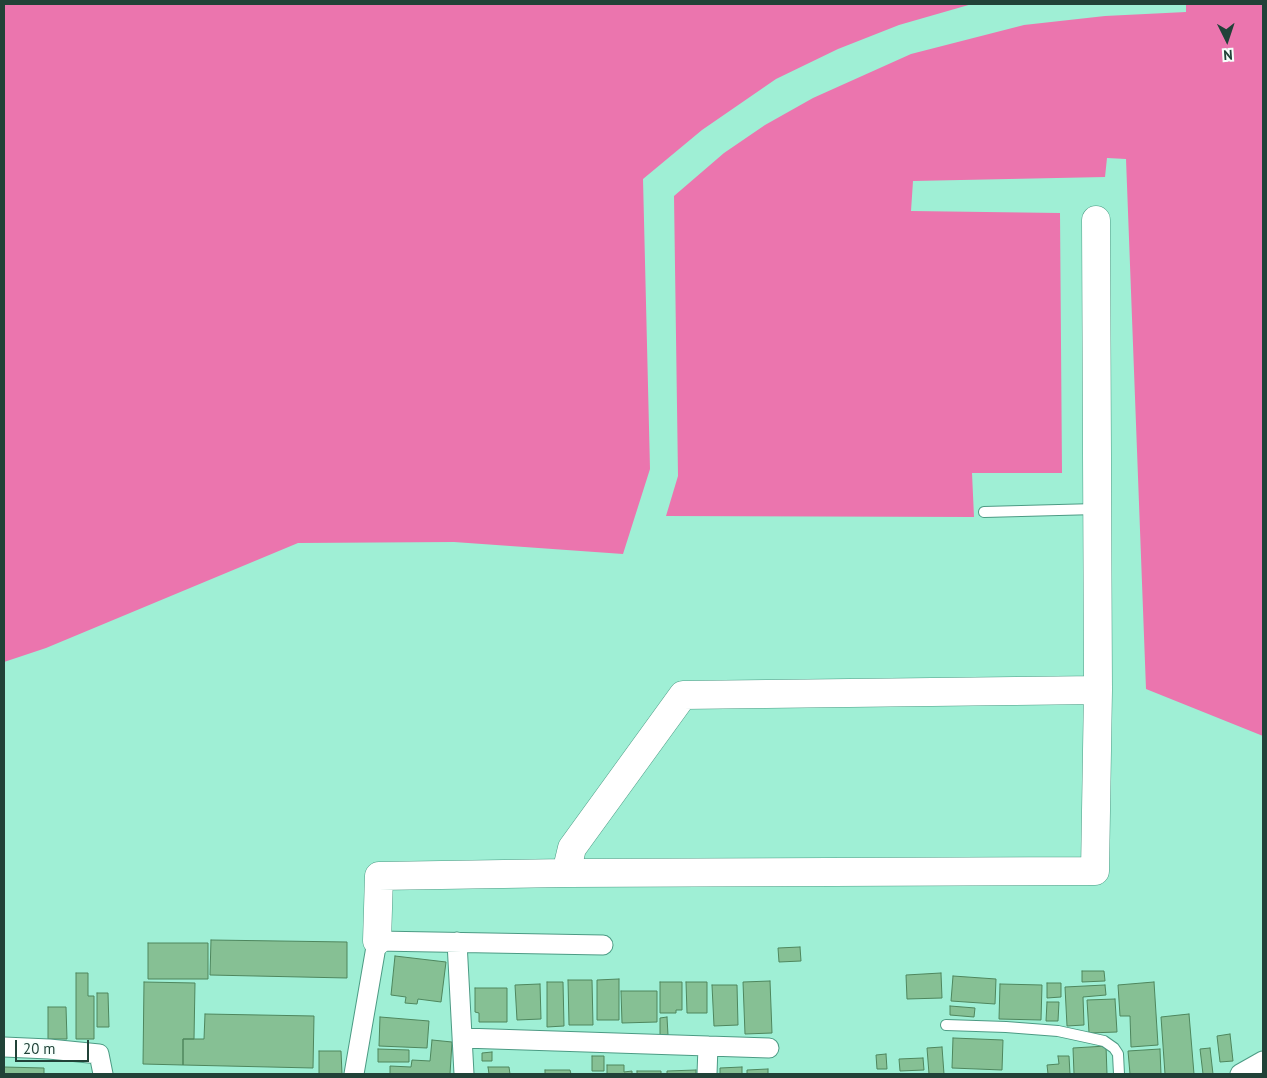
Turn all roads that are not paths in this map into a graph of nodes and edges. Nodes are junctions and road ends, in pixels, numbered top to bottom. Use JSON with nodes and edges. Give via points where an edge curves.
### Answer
{"nodes":[{"id":1,"x":1096,"y":220,"type":"dead end"},
{"id":2,"x":1097,"y":509,"type":"junction"},
{"id":3,"x":984,"y":512,"type":"dead end"},
{"id":4,"x":1098,"y":690,"type":"junction"},
{"id":5,"x":566,"y":873,"type":"junction"},
{"id":6,"x":377,"y":941,"type":"junction"},
{"id":7,"x":457,"y":942,"type":"junction"},
{"id":8,"x":603,"y":945,"type":"dead end"},
{"id":9,"x":946,"y":1025,"type":"dead end"},
{"id":10,"x":463,"y":1038,"type":"junction"},
{"id":11,"x":708,"y":1046,"type":"junction"},
{"id":12,"x":4,"y":1047,"type":"edge"},
{"id":13,"x":769,"y":1048,"type":"dead end"},
{"id":14,"x":1263,"y":1062,"type":"edge"},
{"id":15,"x":103,"y":1074,"type":"edge"},
{"id":16,"x":354,"y":1074,"type":"edge"},
{"id":17,"x":464,"y":1074,"type":"edge"},
{"id":18,"x":707,"y":1074,"type":"edge"},
{"id":19,"x":1120,"y":1074,"type":"edge"},
{"id":20,"x":1240,"y":1074,"type":"edge"}],
"edges":[{"from":1,"to":2,"type":"street"},
{"from":2,"to":3,"type":"lane"},
{"from":2,"to":4,"type":"street"},
{"from":4,"to":5,"type":"street","via":[[683,695],[572,848]]},
{"from":4,"to":5,"type":"street","via":[[1095,871]]},
{"from":5,"to":6,"type":"street","via":[[379,876]]},
{"from":6,"to":7,"type":"street"},
{"from":6,"to":16,"type":"street"},
{"from":7,"to":8,"type":"street"},
{"from":7,"to":10,"type":"street"},
{"from":9,"to":19,"type":"lane","via":[[1058,1031],[1104,1041],[1118,1054]]},
{"from":10,"to":11,"type":"street"},
{"from":10,"to":17,"type":"street"},
{"from":11,"to":13,"type":"street"},
{"from":11,"to":18,"type":"street"},
{"from":12,"to":15,"type":"street","via":[[99,1054]]},
{"from":14,"to":20,"type":"street"}]}
